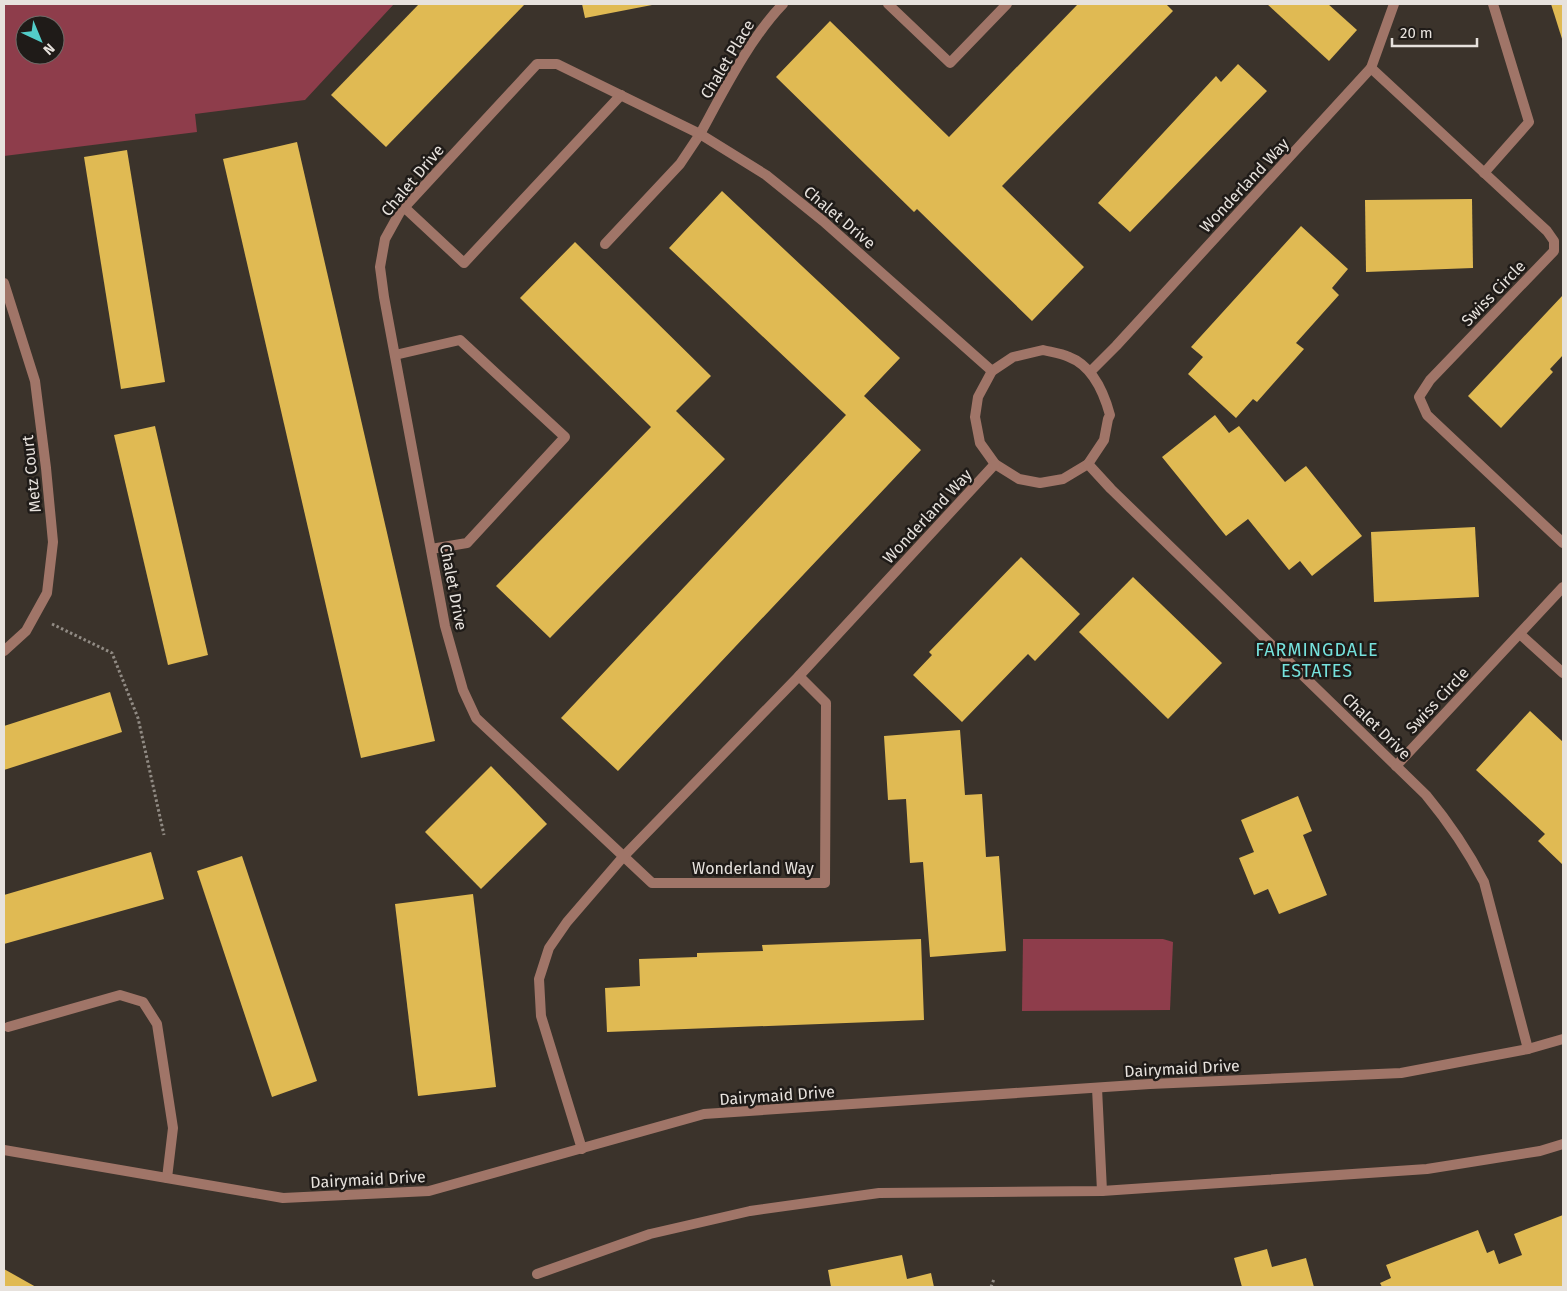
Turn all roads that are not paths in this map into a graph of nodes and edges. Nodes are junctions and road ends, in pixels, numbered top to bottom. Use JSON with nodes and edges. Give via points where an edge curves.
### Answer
{"nodes":[{"id":1,"x":783,"y":4,"type":"edge"},
{"id":2,"x":888,"y":4,"type":"edge"},
{"id":3,"x":1007,"y":4,"type":"edge"},
{"id":4,"x":1394,"y":4,"type":"edge"},
{"id":5,"x":1493,"y":4,"type":"edge"},
{"id":6,"x":1371,"y":68,"type":"junction"},
{"id":7,"x":621,"y":95,"type":"junction"},
{"id":8,"x":700,"y":134,"type":"junction"},
{"id":9,"x":1484,"y":173,"type":"junction"},
{"id":10,"x":405,"y":208,"type":"junction"},
{"id":11,"x":605,"y":244,"type":"dead end"},
{"id":12,"x":4,"y":283,"type":"edge"},
{"id":13,"x":395,"y":355,"type":"junction"},
{"id":14,"x":992,"y":371,"type":"junction"},
{"id":15,"x":1090,"y":371,"type":"junction"},
{"id":16,"x":995,"y":464,"type":"junction"},
{"id":17,"x":1088,"y":464,"type":"junction"},
{"id":18,"x":1563,"y":543,"type":"edge"},
{"id":19,"x":432,"y":549,"type":"junction"},
{"id":20,"x":1563,"y":587,"type":"edge"},
{"id":21,"x":1520,"y":634,"type":"junction"},
{"id":22,"x":4,"y":651,"type":"edge"},
{"id":23,"x":1563,"y":673,"type":"edge"},
{"id":24,"x":799,"y":676,"type":"junction"},
{"id":25,"x":1396,"y":766,"type":"junction"},
{"id":26,"x":623,"y":857,"type":"junction"},
{"id":27,"x":8,"y":1027,"type":"dead end"},
{"id":28,"x":1563,"y":1039,"type":"edge"},
{"id":29,"x":1528,"y":1050,"type":"junction"},
{"id":30,"x":1097,"y":1088,"type":"junction"},
{"id":31,"x":1563,"y":1144,"type":"edge"},
{"id":32,"x":582,"y":1149,"type":"junction"},
{"id":33,"x":4,"y":1150,"type":"edge"},
{"id":34,"x":167,"y":1178,"type":"junction"},
{"id":35,"x":1102,"y":1191,"type":"junction"},
{"id":36,"x":536,"y":1274,"type":"dead end"}],
"edges":[{"from":1,"to":8,"type":"street","name":"Chalet Place","via":[[770,17]]},
{"from":2,"to":3,"type":"street","via":[[950,64]]},
{"from":4,"to":6,"type":"street","name":"Wonderland Way"},
{"from":5,"to":9,"type":"street","via":[[1529,122]]},
{"from":6,"to":9,"type":"street","name":"Swiss Circle"},
{"from":6,"to":15,"type":"street","name":"Wonderland Way"},
{"from":7,"to":8,"type":"street","name":"Chalet Drive"},
{"from":7,"to":10,"type":"street","name":"Chalet Drive","via":[[557,64],[537,64]]},
{"from":7,"to":10,"type":"street","via":[[464,263]]},
{"from":8,"to":11,"type":"street","name":"Chalet Place","via":[[680,164]]},
{"from":8,"to":14,"type":"street","name":"Chalet Drive","via":[[766,175],[823,221]]},
{"from":9,"to":18,"type":"street","name":"Swiss Circle","via":[[1547,231],[1554,241],[1554,251],[1430,380],[1419,397],[1427,415]]},
{"from":10,"to":13,"type":"street","name":"Chalet Drive","via":[[384,239],[380,267]]},
{"from":12,"to":22,"type":"street","name":"Metz Court","via":[[35,381],[53,542],[47,593],[26,631]]},
{"from":13,"to":19,"type":"street","name":"Chalet Drive"},
{"from":13,"to":19,"type":"street","via":[[460,340],[565,437],[467,543]]},
{"from":14,"to":15,"type":"street","via":[[1013,357],[1043,350],[1070,357]]},
{"from":14,"to":16,"type":"street","via":[[978,397],[975,417],[980,443]]},
{"from":15,"to":17,"type":"street","via":[[1106,398],[1110,415],[1104,440]]},
{"from":16,"to":17,"type":"street","via":[[1019,479],[1040,483],[1063,479]]},
{"from":16,"to":24,"type":"street","name":"Wonderland Way"},
{"from":17,"to":25,"type":"street","name":"Chalet Drive"},
{"from":19,"to":26,"type":"street","name":"Chalet Drive","via":[[457,672],[476,718]]},
{"from":20,"to":21,"type":"street","name":"Swiss Circle"},
{"from":21,"to":23,"type":"street"},
{"from":21,"to":25,"type":"street","name":"Swiss Circle"},
{"from":24,"to":26,"type":"street","name":"Wonderland Way"},
{"from":24,"to":26,"type":"street","name":"Wonderland Way","via":[[826,703],[825,883],[652,883]]},
{"from":25,"to":29,"type":"street","name":"Chalet Drive","via":[[1453,828],[1484,882]]},
{"from":26,"to":32,"type":"street","name":"Wonderland Way","via":[[549,948],[539,979],[541,1016]]},
{"from":27,"to":34,"type":"street","via":[[120,995],[143,1002],[156,1024],[173,1128]]},
{"from":28,"to":29,"type":"street","name":"Dairymaid Drive"},
{"from":29,"to":30,"type":"street","name":"Dairymaid Drive","via":[[1401,1073]]},
{"from":30,"to":32,"type":"street","name":"Dairymaid Drive","via":[[704,1114]]},
{"from":30,"to":35,"type":"street"},
{"from":31,"to":35,"type":"street","via":[[1540,1151],[1427,1169]]},
{"from":32,"to":34,"type":"street","name":"Dairymaid Drive","via":[[429,1191],[283,1198]]},
{"from":33,"to":34,"type":"street","name":"Dairymaid Drive"},
{"from":35,"to":36,"type":"street","via":[[879,1193],[750,1211],[650,1234]]}]}
